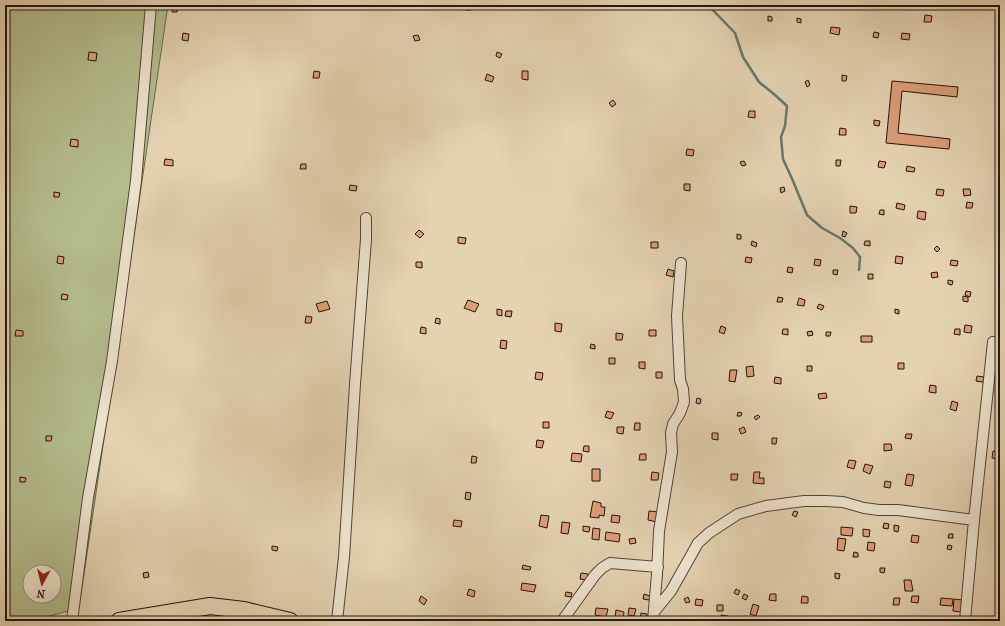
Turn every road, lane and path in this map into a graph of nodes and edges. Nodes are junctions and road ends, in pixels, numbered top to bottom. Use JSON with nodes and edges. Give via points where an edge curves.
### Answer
{"nodes":[{"id":1,"x":151,"y":5,"type":"edge"},
{"id":2,"x":366,"y":218,"type":"dead end"},
{"id":3,"x":681,"y":263,"type":"dead end"},
{"id":4,"x":993,"y":342,"type":"dead end"},
{"id":5,"x":974,"y":520,"type":"junction"},
{"id":6,"x":658,"y":567,"type":"junction"},
{"id":7,"x":654,"y":616,"type":"edge"},
{"id":8,"x":72,"y":621,"type":"edge"},
{"id":9,"x":119,"y":621,"type":"edge"},
{"id":10,"x":290,"y":621,"type":"edge"},
{"id":11,"x":337,"y":621,"type":"edge"},
{"id":12,"x":562,"y":621,"type":"edge"},
{"id":13,"x":965,"y":621,"type":"edge"}],
"edges":[{"from":1,"to":8,"type":"street","via":[[136,181],[112,360],[88,498]]},
{"from":2,"to":11,"type":"street"},
{"from":3,"to":6,"type":"street","via":[[677,316],[680,380],[684,402],[673,424],[672,452],[659,531]]},
{"from":4,"to":5,"type":"street"},
{"from":5,"to":7,"type":"street","via":[[864,508],[826,500],[766,506],[738,514],[698,543],[671,592]]},
{"from":5,"to":13,"type":"street"},
{"from":6,"to":7,"type":"street"},
{"from":6,"to":12,"type":"street","via":[[610,563],[595,575]]},
{"from":9,"to":10,"type":"main road","via":[[210,606],[244,610]]}]}
